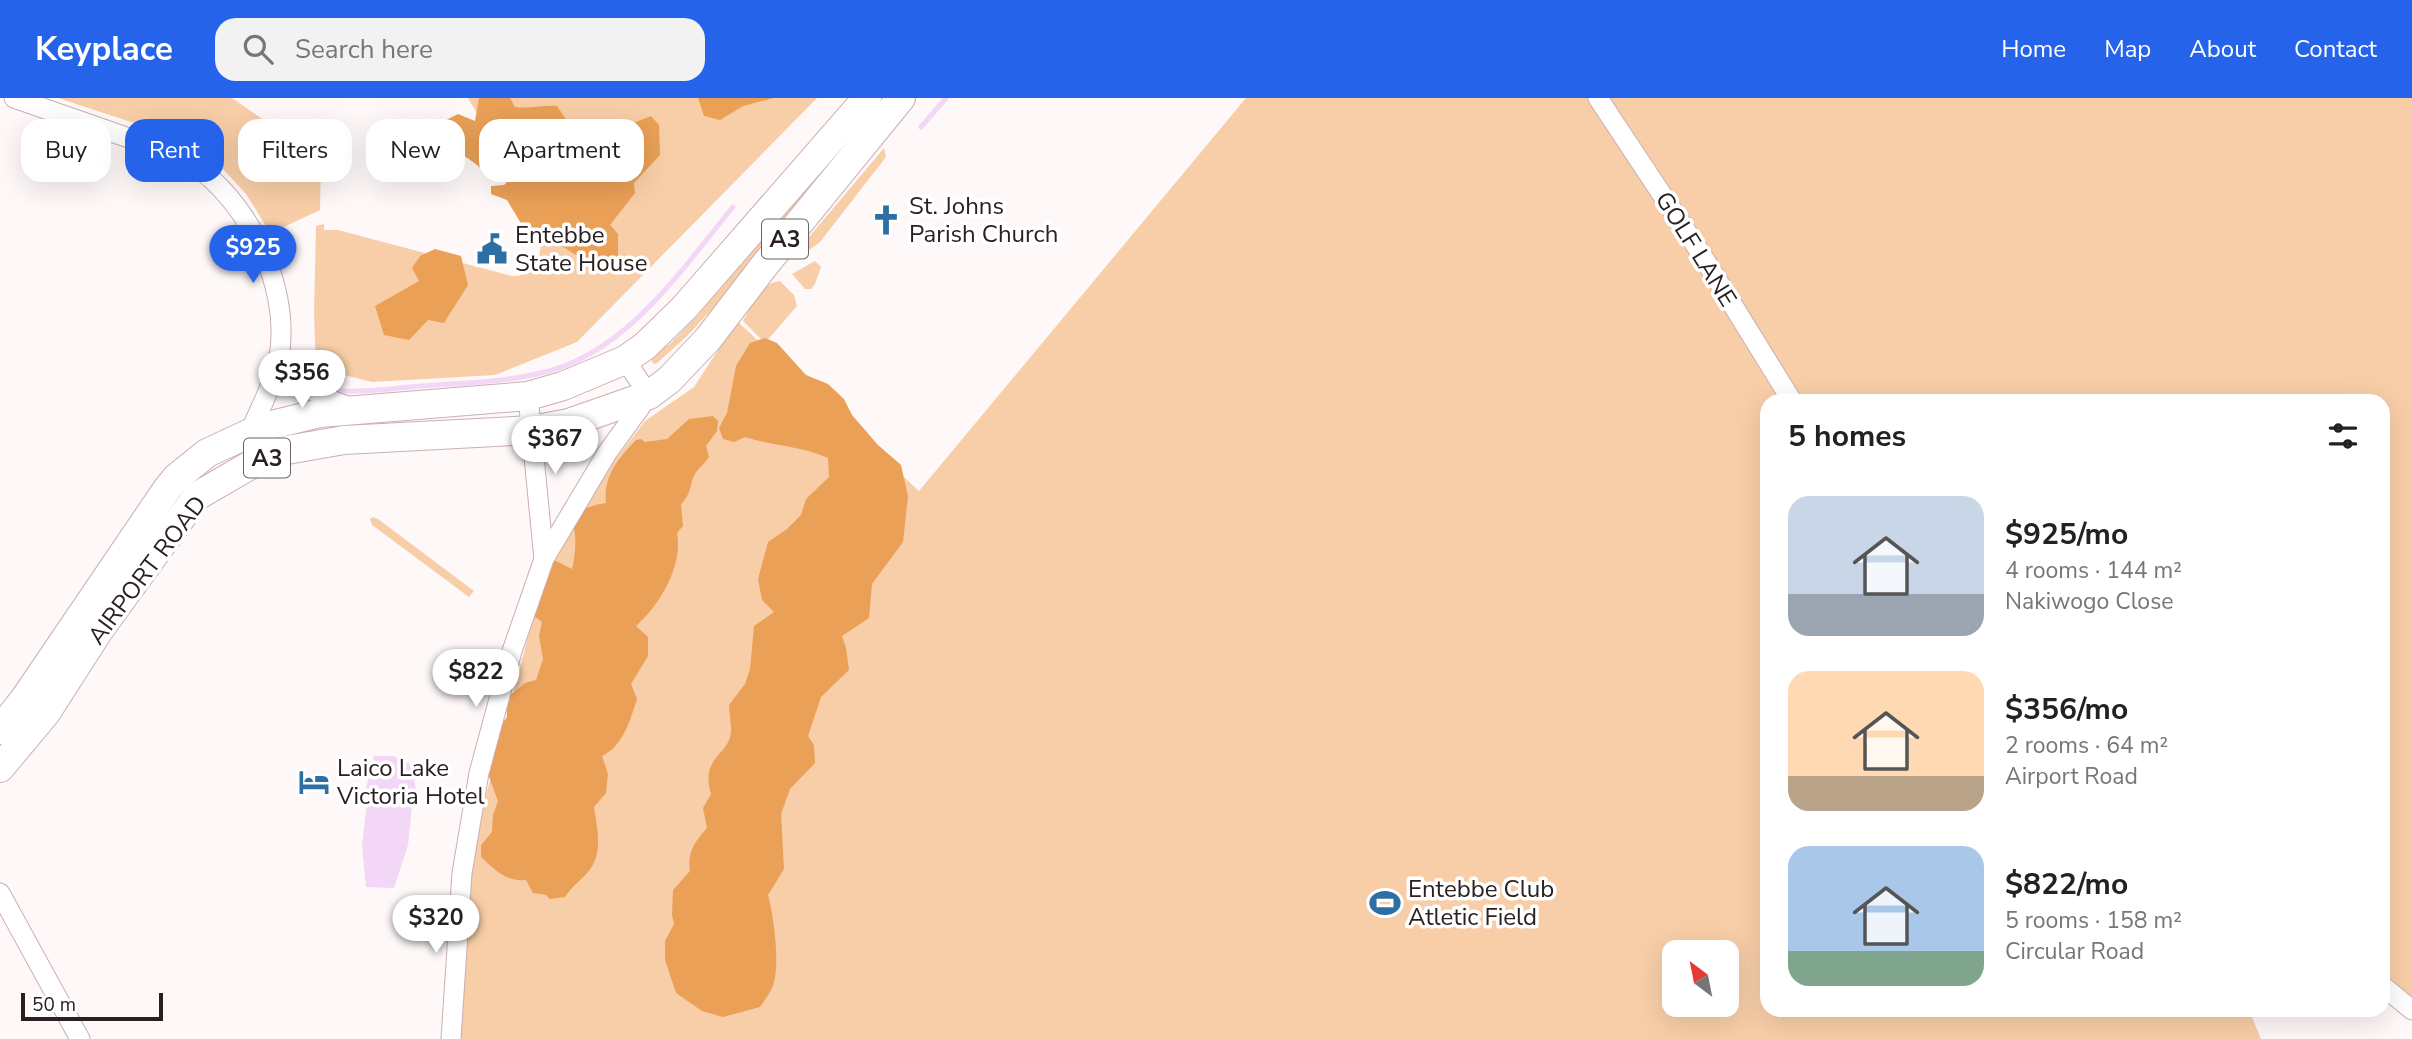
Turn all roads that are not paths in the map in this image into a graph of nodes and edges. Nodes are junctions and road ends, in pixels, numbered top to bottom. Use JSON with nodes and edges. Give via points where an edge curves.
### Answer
{"nodes":[{"id":1,"x":14,"y":98,"type":"edge"},
{"id":2,"x":867,"y":98,"type":"edge"},
{"id":3,"x":901,"y":98,"type":"edge"},
{"id":4,"x":1598,"y":98,"type":"edge"},
{"id":5,"x":635,"y":353,"type":"junction"},
{"id":6,"x":279,"y":358,"type":"junction"},
{"id":7,"x":659,"y":387,"type":"junction"},
{"id":8,"x":1787,"y":394,"type":"edge"},
{"id":9,"x":528,"y":396,"type":"junction"},
{"id":10,"x":359,"y":409,"type":"junction"},
{"id":11,"x":532,"y":430,"type":"junction"},
{"id":12,"x":250,"y":432,"type":"junction"},
{"id":13,"x":176,"y":478,"type":"junction"},
{"id":14,"x":197,"y":496,"type":"junction"},
{"id":15,"x":544,"y":559,"type":"junction"},
{"id":16,"x":0,"y":730,"type":"edge"},
{"id":17,"x":0,"y":768,"type":"edge"},
{"id":18,"x":0,"y":893,"type":"edge"},
{"id":19,"x":2390,"y":992,"type":"edge"},
{"id":20,"x":2412,"y":1010,"type":"edge"},
{"id":21,"x":80,"y":1039,"type":"edge"},
{"id":22,"x":451,"y":1039,"type":"edge"}],
"edges":[{"from":1,"to":6,"type":"street","via":[[175,154],[210,175],[239,210],[263,251],[281,335]]},
{"from":2,"to":5,"type":"highway","number":"A3","via":[[684,308]]},
{"from":3,"to":7,"type":"highway","number":"A3","via":[[708,339]]},
{"from":4,"to":8,"type":"street","name":"GOLF LANE"},
{"from":5,"to":7,"type":"street"},
{"from":5,"to":9,"type":"highway","name":"AIRPORT ROAD","number":"A3","via":[[563,386]]},
{"from":6,"to":10,"type":"street","via":[[310,391]]},
{"from":6,"to":12,"type":"street"},
{"from":7,"to":11,"type":"highway","name":"AIRPORT ROAD","number":"A3","via":[[569,424]]},
{"from":7,"to":15,"type":"street","via":[[607,453]]},
{"from":9,"to":10,"type":"highway","name":"AIRPORT ROAD","number":"A3"},
{"from":9,"to":11,"type":"street"},
{"from":10,"to":12,"type":"highway","name":"AIRPORT ROAD","number":"A3","via":[[320,413]]},
{"from":11,"to":14,"type":"highway","name":"AIRPORT ROAD","number":"A3","via":[[344,440],[287,450],[259,460]]},
{"from":11,"to":15,"type":"street"},
{"from":12,"to":13,"type":"highway","name":"AIRPORT ROAD","number":"A3","via":[[207,453]]},
{"from":13,"to":14,"type":"highway"},
{"from":13,"to":16,"type":"highway","name":"AIRPORT ROAD","number":"A3"},
{"from":14,"to":17,"type":"highway","name":"AIRPORT ROAD","number":"A3","via":[[100,629],[46,713]]},
{"from":15,"to":22,"type":"street","via":[[512,651],[479,773],[462,873]]},
{"from":18,"to":21,"type":"street"},
{"from":19,"to":20,"type":"street"}]}
